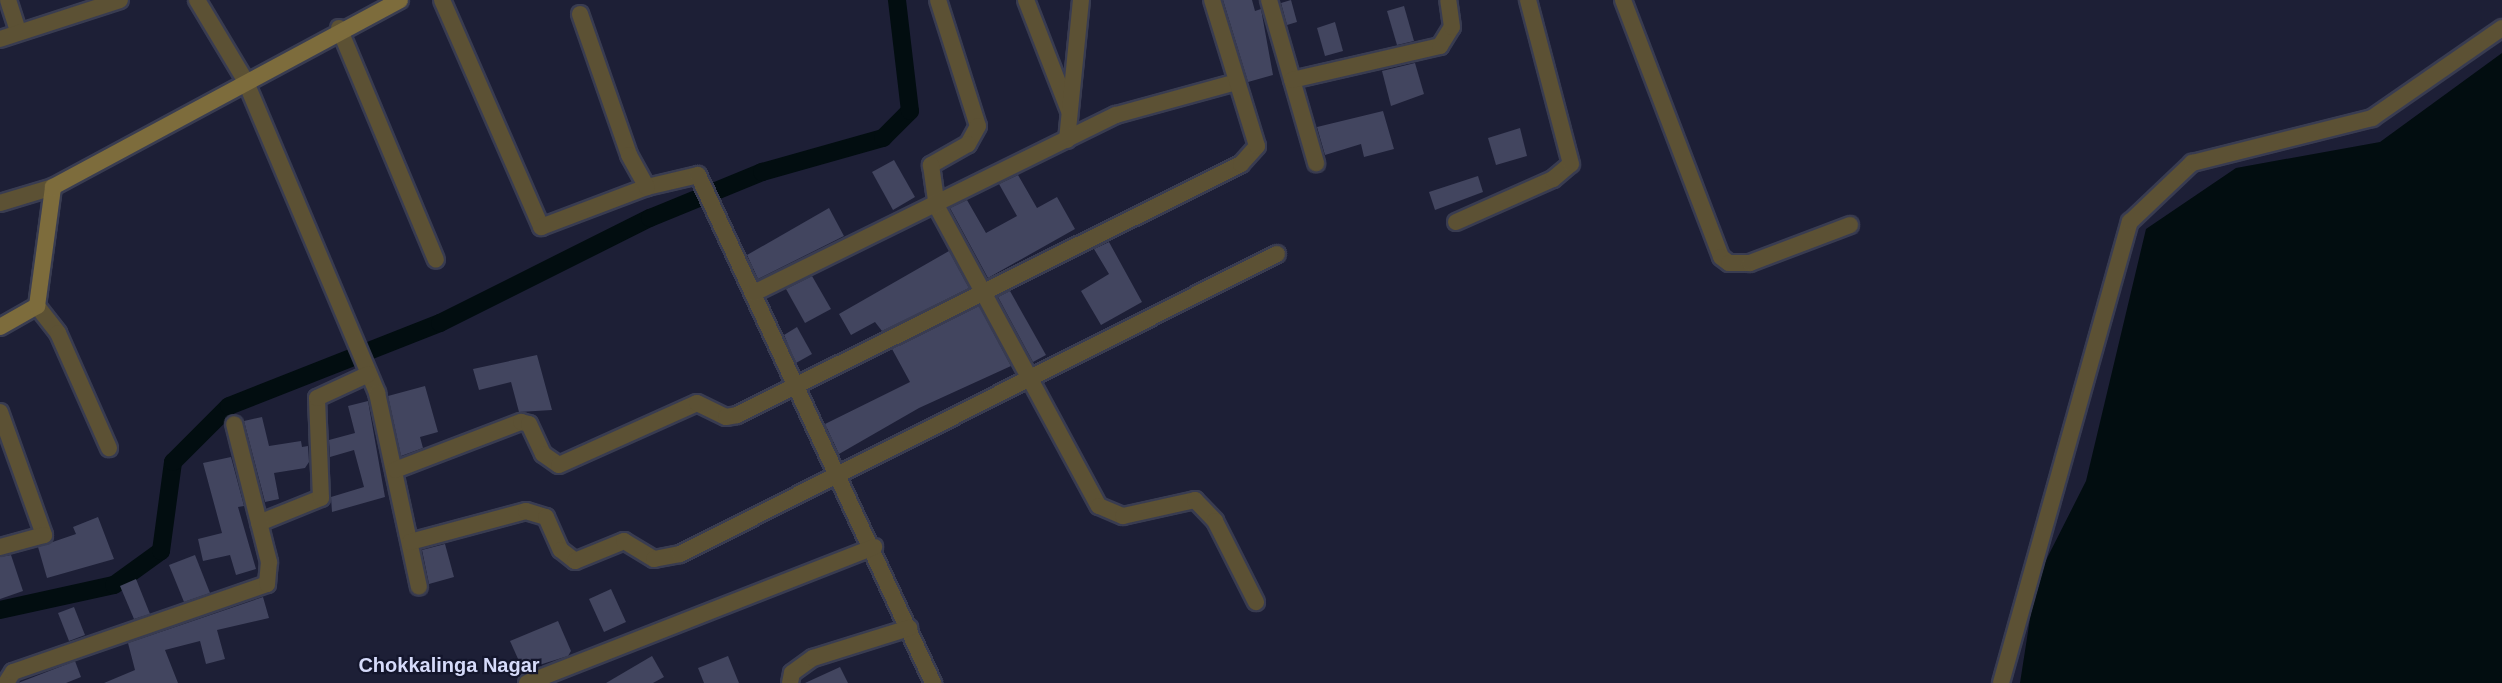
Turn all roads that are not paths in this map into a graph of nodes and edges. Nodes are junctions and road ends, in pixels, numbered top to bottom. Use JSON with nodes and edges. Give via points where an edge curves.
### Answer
{"nodes":[{"id":1,"x":8,"y":0,"type":"edge"},
{"id":2,"x":120,"y":0,"type":"edge"},
{"id":3,"x":197,"y":0,"type":"edge"},
{"id":4,"x":400,"y":0,"type":"edge"},
{"id":5,"x":442,"y":0,"type":"edge"},
{"id":6,"x":938,"y":0,"type":"edge"},
{"id":7,"x":1026,"y":0,"type":"edge"},
{"id":8,"x":1081,"y":0,"type":"edge"},
{"id":9,"x":1212,"y":0,"type":"edge"},
{"id":10,"x":1269,"y":0,"type":"edge"},
{"id":11,"x":1448,"y":0,"type":"edge"},
{"id":12,"x":1528,"y":0,"type":"edge"},
{"id":13,"x":1623,"y":0,"type":"edge"},
{"id":14,"x":580,"y":14,"type":"dead end"},
{"id":15,"x":339,"y":28,"type":"junction"},
{"id":16,"x":2502,"y":28,"type":"edge"},
{"id":17,"x":18,"y":30,"type":"junction"},
{"id":18,"x":0,"y":39,"type":"edge"},
{"id":19,"x":245,"y":80,"type":"junction"},
{"id":20,"x":1292,"y":80,"type":"junction"},
{"id":21,"x":1238,"y":82,"type":"junction"},
{"id":22,"x":1070,"y":114,"type":"junction"},
{"id":23,"x":1067,"y":140,"type":"junction"},
{"id":24,"x":1316,"y":163,"type":"dead end"},
{"id":25,"x":53,"y":187,"type":"junction"},
{"id":26,"x":647,"y":187,"type":"junction"},
{"id":27,"x":0,"y":203,"type":"edge"},
{"id":28,"x":937,"y":207,"type":"junction"},
{"id":29,"x":1456,"y":222,"type":"dead end"},
{"id":30,"x":1850,"y":225,"type":"dead end"},
{"id":31,"x":1277,"y":254,"type":"dead end"},
{"id":32,"x":436,"y":260,"type":"dead end"},
{"id":33,"x":982,"y":290,"type":"junction"},
{"id":34,"x":754,"y":293,"type":"junction"},
{"id":35,"x":37,"y":306,"type":"junction"},
{"id":36,"x":0,"y":327,"type":"edge"},
{"id":37,"x":362,"y":360,"type":"junction"},
{"id":38,"x":1028,"y":379,"type":"junction"},
{"id":39,"x":797,"y":384,"type":"junction"},
{"id":40,"x":0,"y":412,"type":"edge"},
{"id":41,"x":234,"y":424,"type":"dead end"},
{"id":42,"x":109,"y":448,"type":"dead end"},
{"id":43,"x":395,"y":470,"type":"junction"},
{"id":44,"x":838,"y":474,"type":"junction"},
{"id":45,"x":259,"y":523,"type":"junction"},
{"id":46,"x":410,"y":542,"type":"junction"},
{"id":47,"x":0,"y":547,"type":"edge"},
{"id":48,"x":874,"y":547,"type":"junction"},
{"id":49,"x":419,"y":587,"type":"dead end"},
{"id":50,"x":1256,"y":602,"type":"dead end"},
{"id":51,"x":909,"y":628,"type":"junction"},
{"id":52,"x":6,"y":683,"type":"edge"},
{"id":53,"x":526,"y":683,"type":"edge"},
{"id":54,"x":790,"y":683,"type":"edge"},
{"id":55,"x":933,"y":683,"type":"edge"},
{"id":56,"x":2001,"y":683,"type":"edge"}],
"edges":[{"from":1,"to":17,"type":"street"},
{"from":2,"to":17,"type":"street"},
{"from":3,"to":19,"type":"street"},
{"from":4,"to":15,"type":"main road"},
{"from":5,"to":26,"type":"street","via":[[541,227]]},
{"from":6,"to":28,"type":"street","via":[[978,126],[968,144],[931,165]]},
{"from":7,"to":22,"type":"street"},
{"from":8,"to":22,"type":"street"},
{"from":9,"to":21,"type":"street"},
{"from":10,"to":20,"type":"street"},
{"from":11,"to":20,"type":"street","via":[[1452,27],[1440,46]]},
{"from":12,"to":29,"type":"street","via":[[1571,164],[1552,179]]},
{"from":13,"to":30,"type":"street","via":[[1721,257],[1729,263],[1750,263]]},
{"from":14,"to":26,"type":"street","via":[[629,155]]},
{"from":15,"to":19,"type":"main road"},
{"from":15,"to":32,"type":"street"},
{"from":16,"to":56,"type":"street","via":[[2372,118],[2192,163],[2130,222]]},
{"from":17,"to":18,"type":"street"},
{"from":19,"to":25,"type":"main road"},
{"from":19,"to":37,"type":"street"},
{"from":20,"to":24,"type":"street"},
{"from":21,"to":23,"type":"street","via":[[1142,106]]},
{"from":21,"to":33,"type":"street","via":[[1257,146],[1251,156]]},
{"from":22,"to":23,"type":"street"},
{"from":23,"to":28,"type":"street"},
{"from":25,"to":27,"type":"street"},
{"from":25,"to":35,"type":"main road"},
{"from":26,"to":34,"type":"street","via":[[698,175]]},
{"from":28,"to":33,"type":"street"},
{"from":28,"to":34,"type":"street"},
{"from":31,"to":38,"type":"street"},
{"from":33,"to":38,"type":"street"},
{"from":33,"to":39,"type":"street"},
{"from":34,"to":39,"type":"street"},
{"from":35,"to":36,"type":"main road"},
{"from":35,"to":42,"type":"street","via":[[58,333]]},
{"from":37,"to":43,"type":"street"},
{"from":37,"to":45,"type":"street","via":[[317,398],[321,498]]},
{"from":38,"to":44,"type":"street"},
{"from":38,"to":50,"type":"street","via":[[1099,506],[1123,516],[1195,500],[1215,521]]},
{"from":39,"to":43,"type":"street","via":[[737,415],[726,417],[697,403],[687,406],[559,465],[543,454],[529,424],[521,422]]},
{"from":39,"to":44,"type":"street"},
{"from":40,"to":47,"type":"street","via":[[44,535]]},
{"from":41,"to":45,"type":"street"},
{"from":43,"to":46,"type":"street"},
{"from":44,"to":46,"type":"street","via":[[664,558],[645,557],[624,541],[575,561],[561,550],[546,517],[526,510]]},
{"from":44,"to":48,"type":"street"},
{"from":45,"to":52,"type":"street","via":[[269,562],[267,584],[20,670]]},
{"from":46,"to":49,"type":"street"},
{"from":48,"to":51,"type":"street"},
{"from":48,"to":53,"type":"street"},
{"from":51,"to":54,"type":"street","via":[[813,658],[792,673]]},
{"from":51,"to":55,"type":"street"}]}
